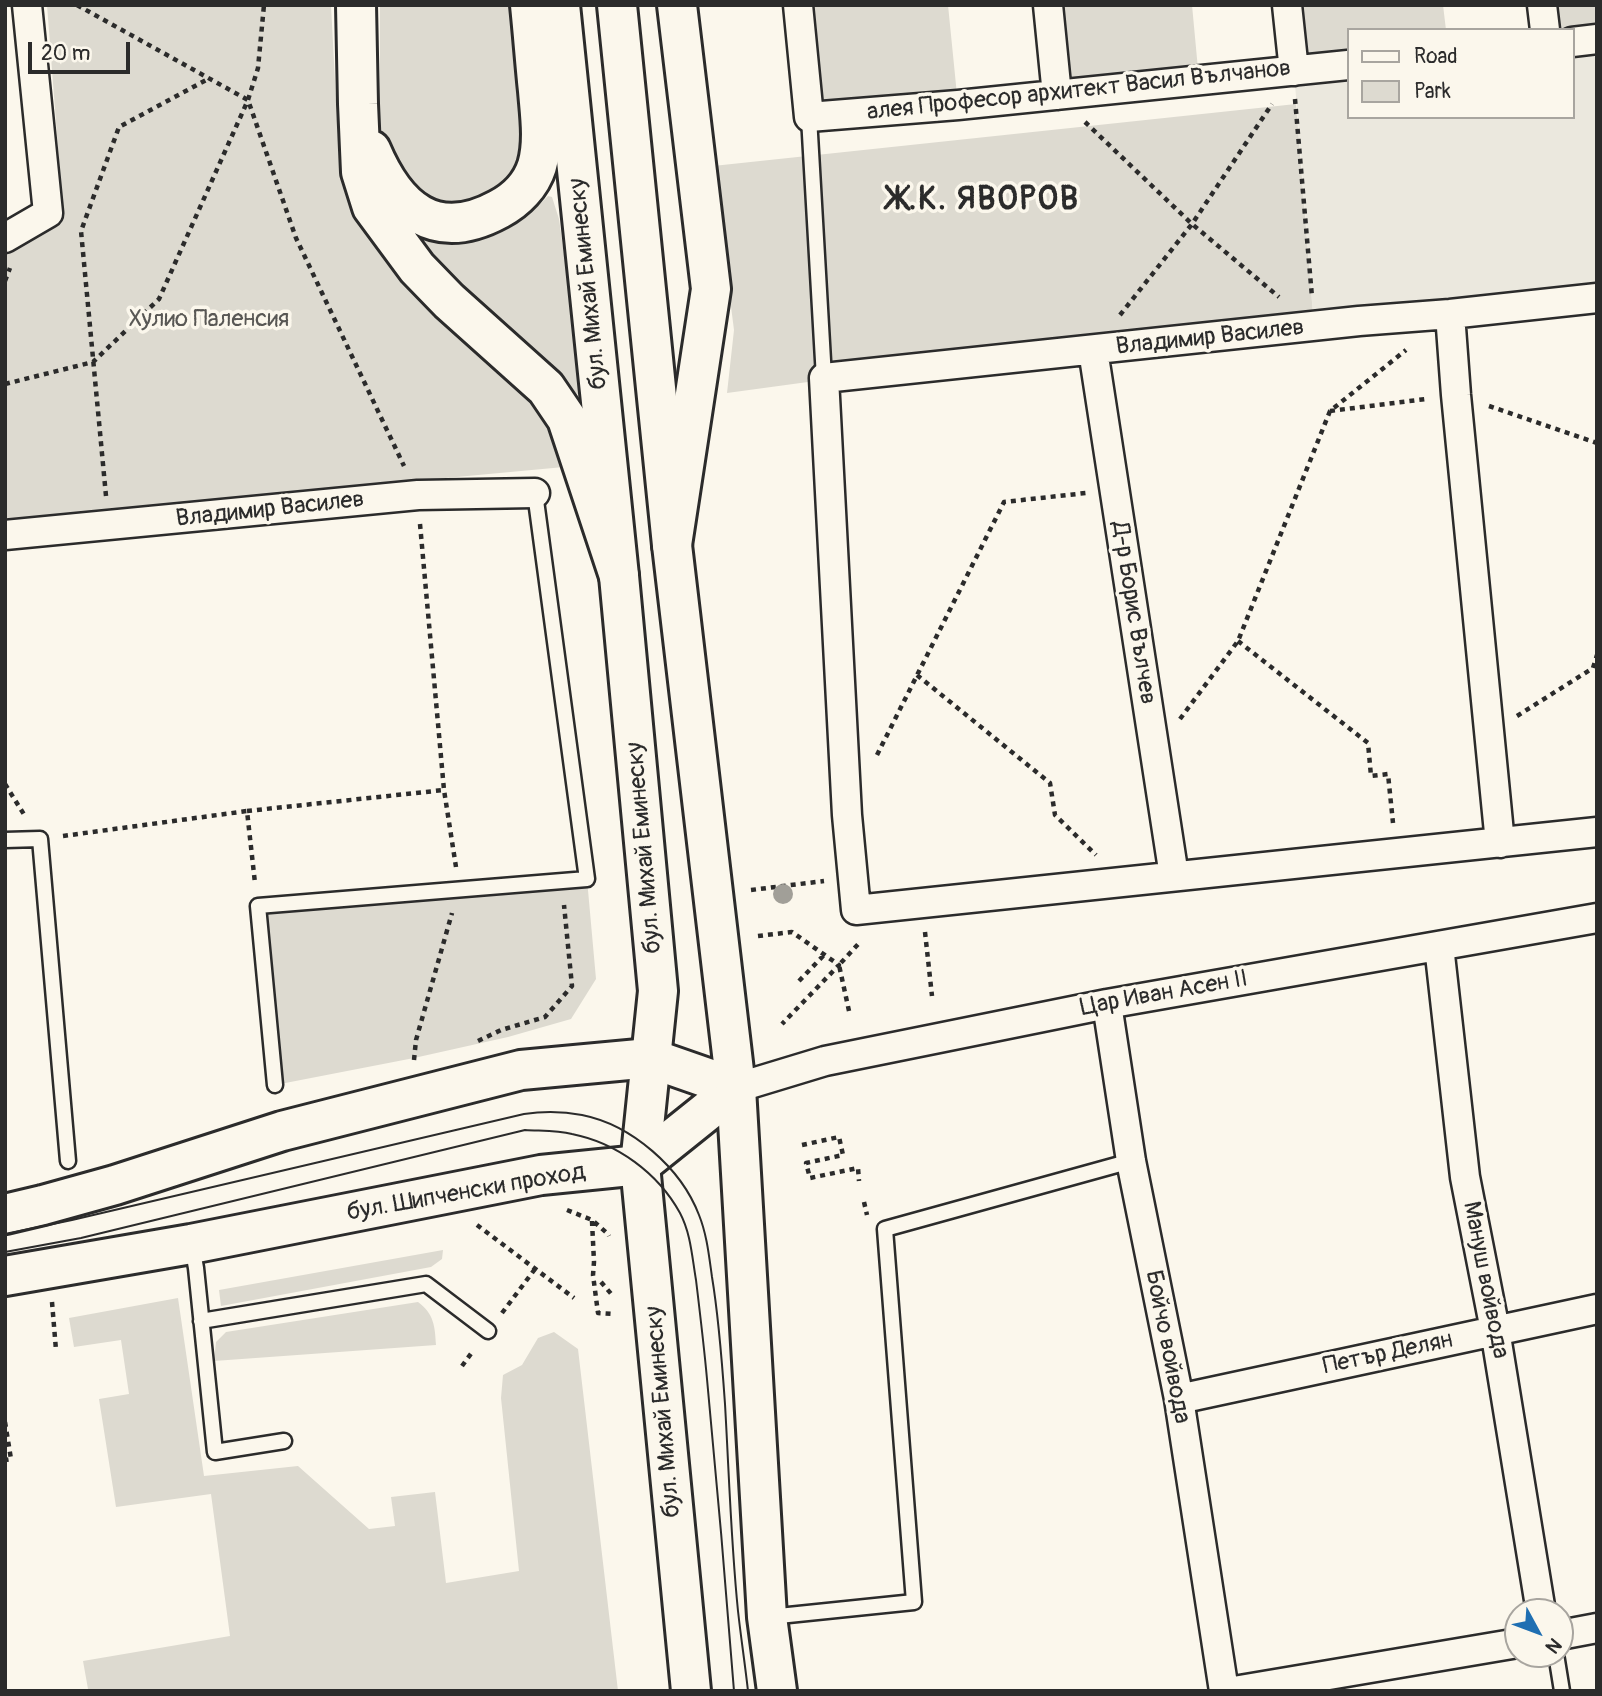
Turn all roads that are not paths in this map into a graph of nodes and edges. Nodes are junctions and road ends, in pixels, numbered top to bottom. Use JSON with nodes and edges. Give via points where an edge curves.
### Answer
{"nodes":[{"id":1,"x":27,"y":5,"type":"edge"},
{"id":2,"x":356,"y":5,"type":"edge"},
{"id":3,"x":530,"y":5,"type":"edge"},
{"id":4,"x":560,"y":5,"type":"edge"},
{"id":5,"x":617,"y":5,"type":"edge"},
{"id":6,"x":677,"y":5,"type":"edge"},
{"id":7,"x":798,"y":5,"type":"edge"},
{"id":8,"x":1048,"y":5,"type":"edge"},
{"id":9,"x":1287,"y":5,"type":"edge"},
{"id":10,"x":1542,"y":5,"type":"edge"},
{"id":11,"x":1545,"y":28,"type":"edge"},
{"id":12,"x":1597,"y":39,"type":"edge"},
{"id":13,"x":1574,"y":42,"type":"edge"},
{"id":14,"x":1346,"y":65,"type":"edge"},
{"id":15,"x":1294,"y":71,"type":"junction"},
{"id":16,"x":1057,"y":95,"type":"junction"},
{"id":17,"x":358,"y":104,"type":"junction"},
{"id":18,"x":809,"y":117,"type":"junction"},
{"id":19,"x":5,"y":238,"type":"edge"},
{"id":20,"x":1597,"y":298,"type":"edge"},
{"id":21,"x":1450,"y":314,"type":"junction"},
{"id":22,"x":1093,"y":350,"type":"junction"},
{"id":23,"x":824,"y":378,"type":"junction"},
{"id":24,"x":535,"y":493,"type":"joint"},
{"id":25,"x":5,"y":535,"type":"edge"},
{"id":26,"x":672,"y":545,"type":"junction"},
{"id":27,"x":619,"y":576,"type":"junction"},
{"id":28,"x":1597,"y":832,"type":"edge"},
{"id":29,"x":5,"y":840,"type":"edge"},
{"id":30,"x":1500,"y":843,"type":"junction"},
{"id":31,"x":1174,"y":876,"type":"junction"},
{"id":32,"x":1597,"y":918,"type":"edge"},
{"id":33,"x":1439,"y":946,"type":"junction"},
{"id":34,"x":1107,"y":1004,"type":"junction"},
{"id":35,"x":650,"y":1058,"type":"junction"},
{"id":36,"x":275,"y":1085,"type":"dead end"},
{"id":37,"x":736,"y":1088,"type":"junction"},
{"id":38,"x":68,"y":1161,"type":"dead end"},
{"id":39,"x":1131,"y":1161,"type":"junction"},
{"id":40,"x":640,"y":1165,"type":"junction"},
{"id":41,"x":5,"y":1214,"type":"edge"},
{"id":42,"x":191,"y":1244,"type":"junction"},
{"id":43,"x":5,"y":1276,"type":"edge"},
{"id":44,"x":1597,"y":1309,"type":"edge"},
{"id":45,"x":201,"y":1321,"type":"junction"},
{"id":46,"x":1495,"y":1330,"type":"junction"},
{"id":47,"x":488,"y":1331,"type":"dead end"},
{"id":48,"x":1179,"y":1399,"type":"junction"},
{"id":49,"x":284,"y":1441,"type":"dead end"},
{"id":50,"x":1539,"y":1598,"type":"edge"},
{"id":51,"x":767,"y":1618,"type":"junction"},
{"id":52,"x":1597,"y":1628,"type":"edge"},
{"id":53,"x":1574,"y":1632,"type":"edge"},
{"id":54,"x":1504,"y":1645,"type":"edge"},
{"id":55,"x":1558,"y":1668,"type":"edge"},
{"id":56,"x":691,"y":1691,"type":"edge"},
{"id":57,"x":777,"y":1691,"type":"edge"},
{"id":58,"x":1224,"y":1691,"type":"edge"},
{"id":59,"x":1234,"y":1691,"type":"edge"},
{"id":60,"x":1562,"y":1691,"type":"edge"}],
"edges":[{"from":1,"to":19,"type":"street","via":[[48,213]]},
{"from":2,"to":17,"type":"main road"},
{"from":3,"to":17,"type":"main road","via":[[540,150],[531,181],[507,205],[467,222],[433,221],[416,213],[380,171]]},
{"from":4,"to":27,"type":"main road","name":"бул. Михай Еминеску"},
{"from":5,"to":26,"type":"main road"},
{"from":6,"to":26,"type":"main road","via":[[711,289]]},
{"from":7,"to":18,"type":"street"},
{"from":8,"to":16,"type":"street"},
{"from":9,"to":15,"type":"street"},
{"from":10,"to":11,"type":"street"},
{"from":12,"to":13,"type":"street"},
{"from":14,"to":15,"type":"street","name":"алея Професор архитект Васил Вълчанов"},
{"from":15,"to":16,"type":"street","name":"алея Професор архитект Васил Вълчанов"},
{"from":16,"to":18,"type":"street","name":"алея Професор архитект Васил Вълчанов"},
{"from":17,"to":27,"type":"main road","via":[[361,172],[372,207],[417,268],[558,402]]},
{"from":18,"to":23,"type":"lane"},
{"from":20,"to":21,"type":"street","name":"Владимир Василев"},
{"from":21,"to":22,"type":"street","name":"Владимир Василев"},
{"from":21,"to":30,"type":"street"},
{"from":22,"to":23,"type":"street","name":"Владимир Василев"},
{"from":22,"to":31,"type":"street","name":"Д-р Борис Вълчев"},
{"from":23,"to":31,"type":"street","via":[[856,910]]},
{"from":24,"to":25,"type":"street","name":"Владимир Василев","via":[[418,495]]},
{"from":24,"to":36,"type":"lane","via":[[587,879],[258,906]]},
{"from":26,"to":37,"type":"main road"},
{"from":27,"to":35,"type":"main road","name":"бул. Михай Еминеску","via":[[658,991]]},
{"from":28,"to":30,"type":"street"},
{"from":29,"to":38,"type":"lane","via":[[40,839]]},
{"from":30,"to":31,"type":"street"},
{"from":32,"to":33,"type":"street","name":"Цар Иван Асен II"},
{"from":33,"to":34,"type":"street","name":"Цар Иван Асен II"},
{"from":33,"to":46,"type":"street","name":"Мануш войвода","via":[[1465,1177]]},
{"from":34,"to":37,"type":"street","name":"Цар Иван Асен II","via":[[825,1061]]},
{"from":34,"to":39,"type":"street","name":"Бойчо войвода"},
{"from":35,"to":37,"type":"main road"},
{"from":35,"to":40,"type":"main road","name":"бул. Михай Еминеску"},
{"from":35,"to":41,"type":"main road","via":[[521,1070],[282,1131],[115,1185]]},
{"from":37,"to":40,"type":"main road"},
{"from":37,"to":51,"type":"main road"},
{"from":39,"to":48,"type":"street","name":"Бойчо войвода"},
{"from":39,"to":51,"type":"lane","via":[[885,1229],[914,1602]]},
{"from":40,"to":42,"type":"main road","name":"бул. Шипченски проход","via":[[541,1175]]},
{"from":40,"to":56,"type":"main road","name":"бул. Михай Еминеску"},
{"from":42,"to":43,"type":"main road","name":"бул. Шипченски проход"},
{"from":42,"to":45,"type":"lane"},
{"from":44,"to":46,"type":"street","name":"Петър Делян"},
{"from":45,"to":47,"type":"lane","via":[[426,1284]]},
{"from":45,"to":49,"type":"lane","via":[[215,1452]]},
{"from":46,"to":48,"type":"street","name":"Петър Делян"},
{"from":46,"to":50,"type":"street","name":"Мануш войвода"},
{"from":48,"to":58,"type":"street","name":"Бойчо войвода"},
{"from":51,"to":57,"type":"main road"},
{"from":52,"to":53,"type":"street"},
{"from":54,"to":59,"type":"street"},
{"from":55,"to":60,"type":"lane"}]}
